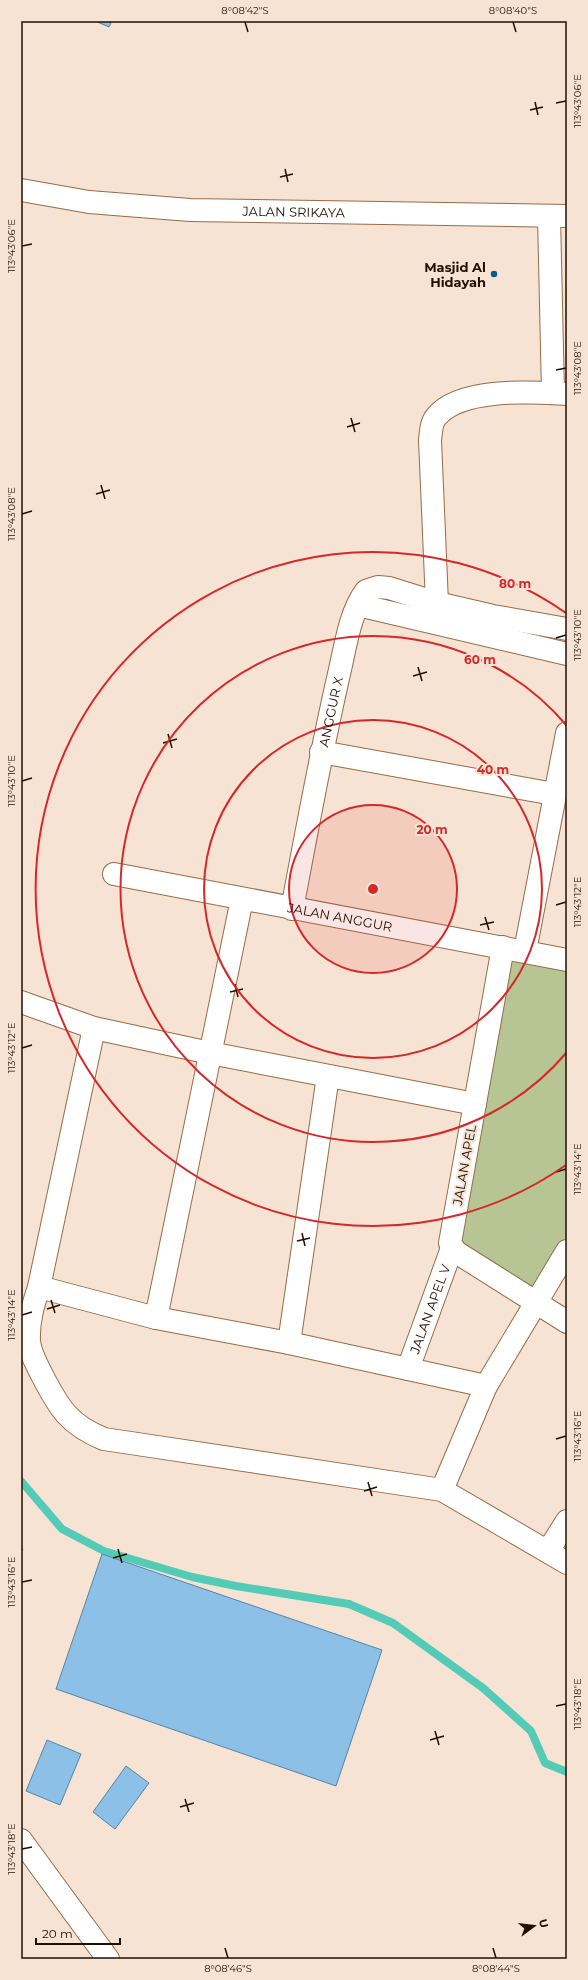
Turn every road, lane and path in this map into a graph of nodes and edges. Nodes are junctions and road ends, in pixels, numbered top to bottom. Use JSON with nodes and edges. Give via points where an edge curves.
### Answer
{"nodes":[{"id":1,"x":21,"y":190,"type":"edge"},
{"id":2,"x":558,"y":216,"type":"edge"},
{"id":3,"x":560,"y":394,"type":"edge"},
{"id":4,"x":437,"y":603,"type":"junction"},
{"id":5,"x":358,"y":605,"type":"junction"},
{"id":6,"x":567,"y":629,"type":"edge"},
{"id":7,"x":567,"y":654,"type":"edge"},
{"id":8,"x":567,"y":733,"type":"edge"},
{"id":9,"x":321,"y":752,"type":"junction"},
{"id":10,"x":554,"y":794,"type":"junction"},
{"id":11,"x":114,"y":874,"type":"dead end"},
{"id":12,"x":242,"y":899,"type":"junction"},
{"id":13,"x":292,"y":909,"type":"junction"},
{"id":14,"x":503,"y":947,"type":"junction"},
{"id":15,"x":525,"y":951,"type":"junction"},
{"id":16,"x":567,"y":960,"type":"edge"},
{"id":17,"x":21,"y":1002,"type":"edge"},
{"id":18,"x":94,"y":1028,"type":"junction"},
{"id":19,"x":210,"y":1053,"type":"junction"},
{"id":20,"x":328,"y":1076,"type":"junction"},
{"id":21,"x":475,"y":1104,"type":"junction"},
{"id":22,"x":452,"y":1248,"type":"junction"},
{"id":23,"x":567,"y":1251,"type":"edge"},
{"id":24,"x":38,"y":1287,"type":"junction"},
{"id":25,"x":536,"y":1304,"type":"junction"},
{"id":26,"x":26,"y":1314,"type":"edge"},
{"id":27,"x":156,"y":1318,"type":"junction"},
{"id":28,"x":567,"y":1322,"type":"edge"},
{"id":29,"x":289,"y":1343,"type":"junction"},
{"id":30,"x":408,"y":1369,"type":"junction"},
{"id":31,"x":486,"y":1386,"type":"junction"},
{"id":32,"x":442,"y":1490,"type":"junction"},
{"id":33,"x":567,"y":1521,"type":"edge"},
{"id":34,"x":21,"y":1548,"type":"edge"},
{"id":35,"x":548,"y":1550,"type":"junction"},
{"id":36,"x":23,"y":1553,"type":"dead end"},
{"id":37,"x":567,"y":1563,"type":"edge"},
{"id":38,"x":21,"y":1840,"type":"edge"},
{"id":39,"x":108,"y":1959,"type":"edge"}],
"edges":[{"from":1,"to":2,"type":"street","name":"JALAN SRIKAYA","via":[[89,202],[190,210]]},
{"from":2,"to":3,"type":"street"},
{"from":3,"to":4,"type":"street","via":[[512,393],[482,396],[463,400],[436,416],[430,440]]},
{"from":4,"to":5,"type":"street","name":"ANGGUR X","via":[[409,593],[378,588],[366,591]]},
{"from":4,"to":6,"type":"street","name":"ANGGUR X"},
{"from":5,"to":7,"type":"street"},
{"from":5,"to":9,"type":"street","name":"ANGGUR X","via":[[349,631]]},
{"from":8,"to":10,"type":"street"},
{"from":9,"to":10,"type":"street"},
{"from":9,"to":13,"type":"street","name":"ANGGUR X"},
{"from":10,"to":15,"type":"street"},
{"from":11,"to":12,"type":"street","name":"JALAN ANGGUR"},
{"from":12,"to":13,"type":"street","name":"JALAN ANGGUR"},
{"from":12,"to":19,"type":"street"},
{"from":13,"to":14,"type":"street","name":"JALAN ANGGUR"},
{"from":14,"to":15,"type":"street","name":"JALAN ANGGUR"},
{"from":14,"to":21,"type":"street","name":"JALAN APEL"},
{"from":15,"to":16,"type":"street","name":"JALAN ANGGUR"},
{"from":17,"to":18,"type":"street"},
{"from":18,"to":19,"type":"street"},
{"from":18,"to":24,"type":"street"},
{"from":19,"to":20,"type":"street"},
{"from":19,"to":27,"type":"street"},
{"from":20,"to":21,"type":"street"},
{"from":20,"to":29,"type":"street"},
{"from":21,"to":22,"type":"street","name":"JALAN APEL","via":[[450,1243]]},
{"from":22,"to":25,"type":"street"},
{"from":22,"to":30,"type":"street","name":"JALAN APEL V"},
{"from":23,"to":25,"type":"street"},
{"from":24,"to":26,"type":"street"},
{"from":24,"to":27,"type":"street"},
{"from":25,"to":28,"type":"street"},
{"from":25,"to":31,"type":"street"},
{"from":26,"to":32,"type":"street","via":[[29,1342],[37,1366],[57,1404],[68,1418],[86,1431],[112,1440]]},
{"from":27,"to":29,"type":"street"},
{"from":29,"to":30,"type":"street"},
{"from":30,"to":31,"type":"street"},
{"from":31,"to":32,"type":"street"},
{"from":32,"to":35,"type":"street"},
{"from":33,"to":35,"type":"street"},
{"from":34,"to":36,"type":"path"},
{"from":35,"to":37,"type":"street"},
{"from":38,"to":39,"type":"street"}]}
